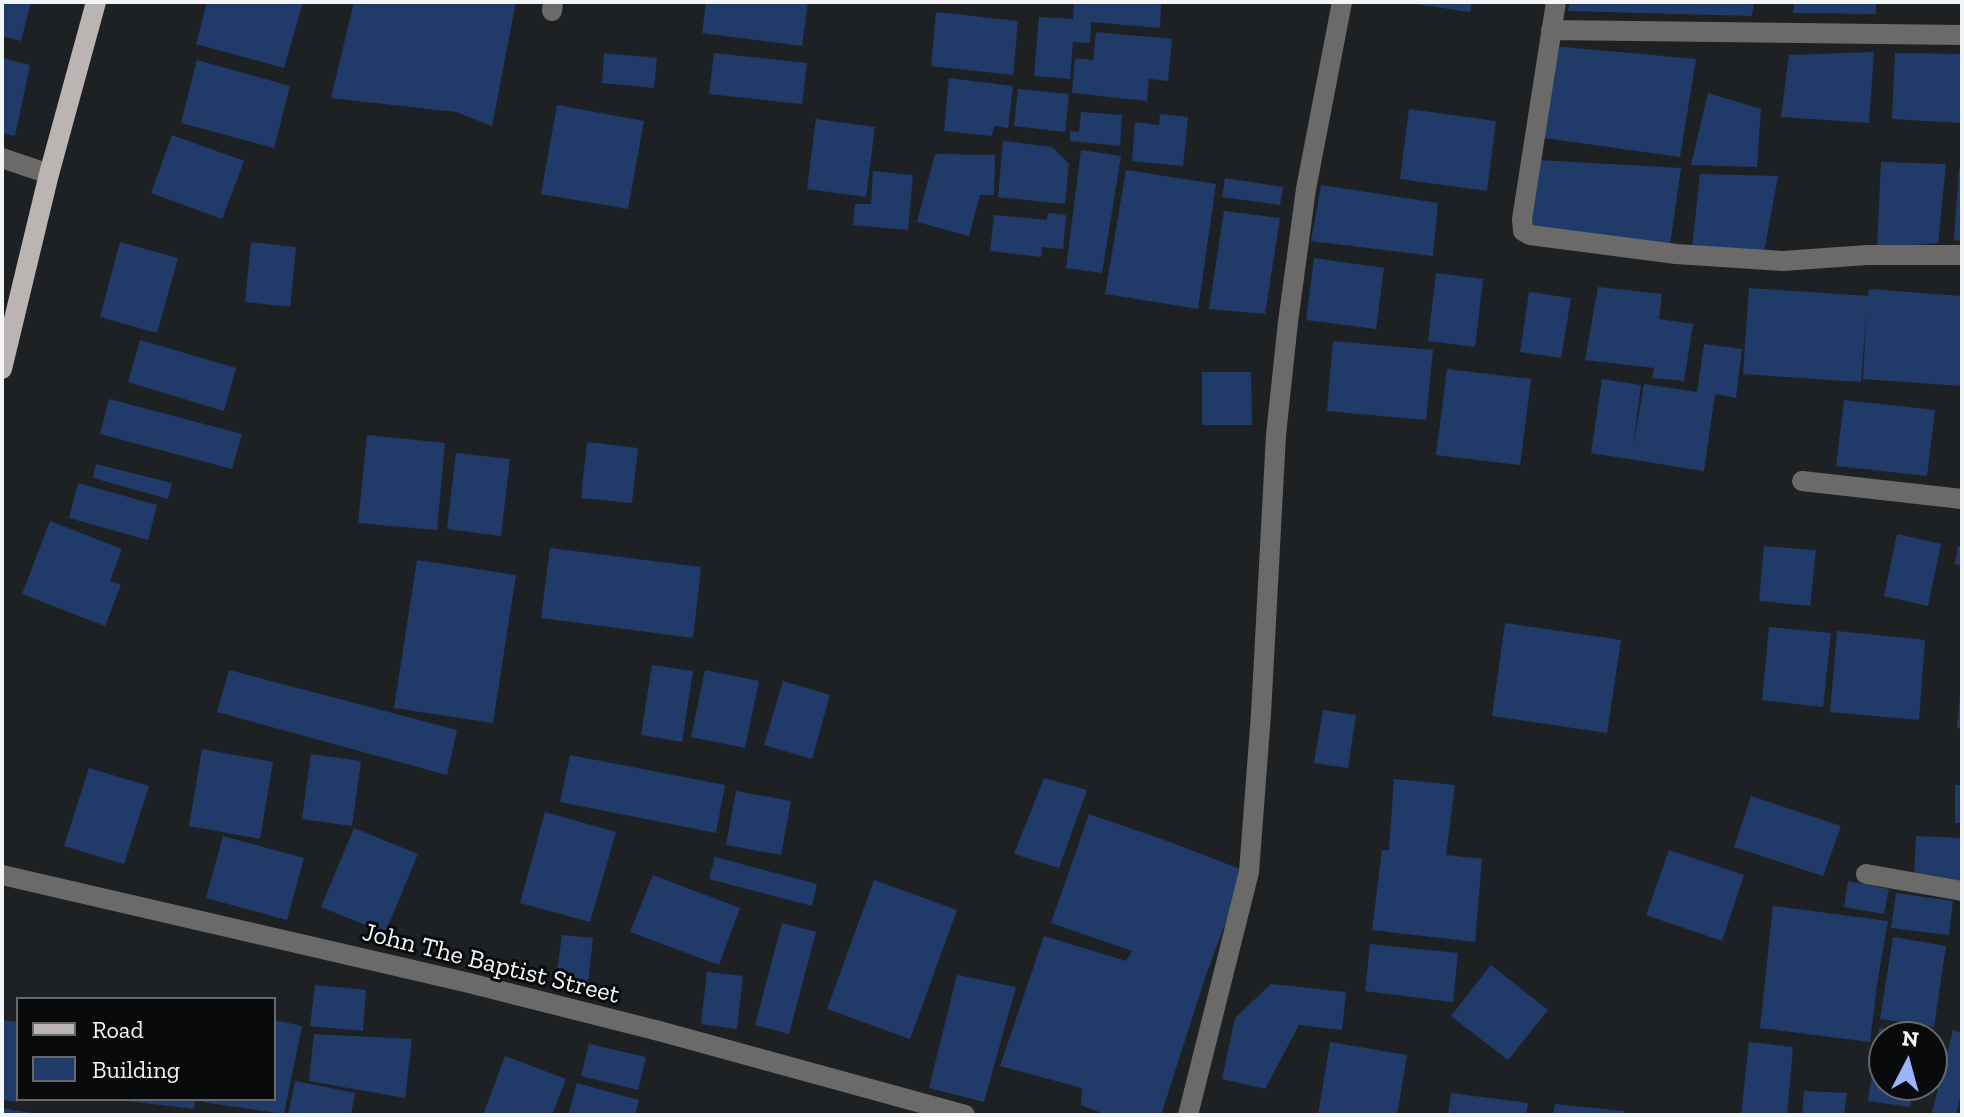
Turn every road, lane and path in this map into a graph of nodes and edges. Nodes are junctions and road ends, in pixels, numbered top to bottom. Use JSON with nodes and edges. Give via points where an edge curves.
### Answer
{"nodes":[{"id":1,"x":96,"y":2,"type":"edge"},
{"id":2,"x":1342,"y":2,"type":"edge"},
{"id":3,"x":1556,"y":2,"type":"edge"},
{"id":4,"x":1551,"y":30,"type":"junction"},
{"id":5,"x":1962,"y":35,"type":"edge"},
{"id":6,"x":2,"y":158,"type":"edge"},
{"id":7,"x":49,"y":174,"type":"junction"},
{"id":8,"x":1962,"y":255,"type":"edge"},
{"id":9,"x":2,"y":369,"type":"edge"},
{"id":10,"x":1802,"y":481,"type":"dead end"},
{"id":11,"x":1962,"y":499,"type":"edge"},
{"id":12,"x":1866,"y":874,"type":"dead end"},
{"id":13,"x":2,"y":875,"type":"edge"},
{"id":14,"x":1962,"y":891,"type":"edge"},
{"id":15,"x":965,"y":1115,"type":"edge"},
{"id":16,"x":1188,"y":1115,"type":"edge"}],
"edges":[{"from":1,"to":7,"type":"main road"},
{"from":2,"to":16,"type":"street","via":[[1306,189],[1288,322],[1249,872]]},
{"from":3,"to":4,"type":"street"},
{"from":4,"to":5,"type":"street"},
{"from":4,"to":8,"type":"street","via":[[1522,219],[1523,231],[1530,235],[1783,261]]},
{"from":6,"to":7,"type":"street"},
{"from":7,"to":9,"type":"main road"},
{"from":10,"to":11,"type":"street"},
{"from":12,"to":14,"type":"street"},
{"from":13,"to":15,"type":"street","name":"John The Baptist Street","via":[[465,982]]}]}
